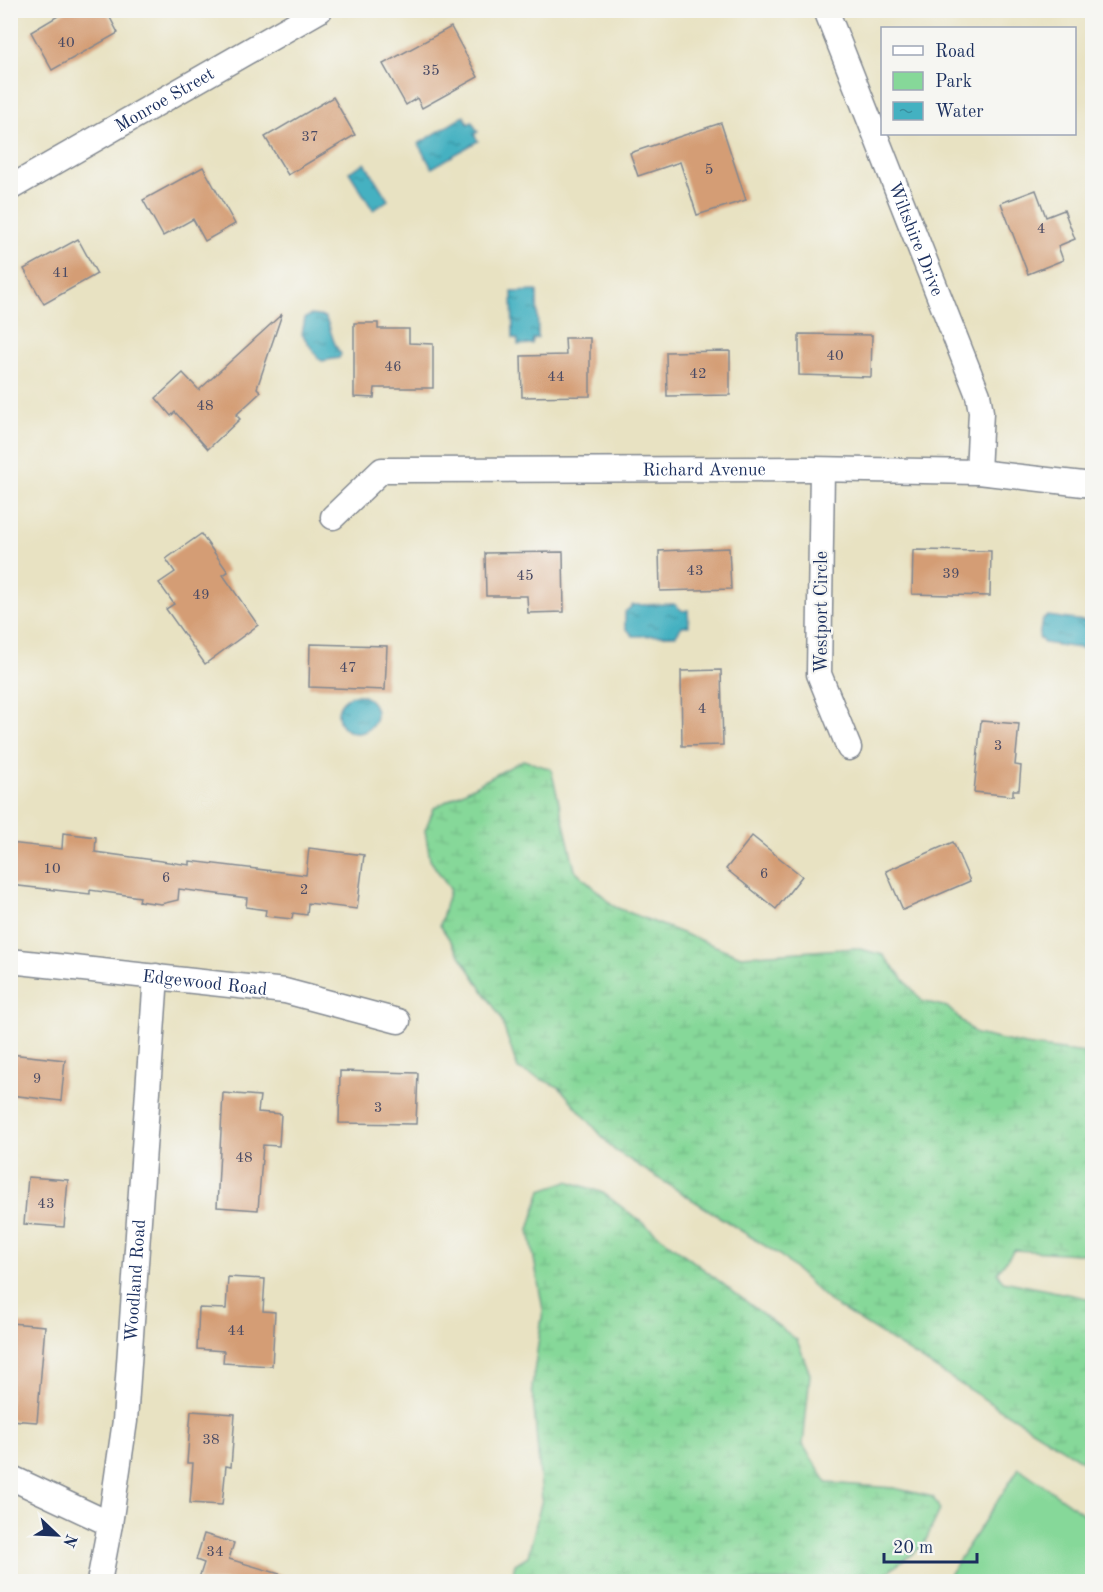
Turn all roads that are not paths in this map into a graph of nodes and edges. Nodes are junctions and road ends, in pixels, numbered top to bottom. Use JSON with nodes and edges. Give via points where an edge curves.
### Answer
{"nodes":[{"id":1,"x":320,"y":10,"type":"edge"},
{"id":2,"x":826,"y":10,"type":"edge"},
{"id":3,"x":10,"y":188,"type":"edge"},
{"id":4,"x":822,"y":470,"type":"junction"},
{"id":5,"x":978,"y":472,"type":"junction"},
{"id":6,"x":1092,"y":485,"type":"edge"},
{"id":7,"x":333,"y":517,"type":"dead end"},
{"id":8,"x":849,"y":748,"type":"dead end"},
{"id":9,"x":10,"y":961,"type":"edge"},
{"id":10,"x":156,"y":976,"type":"junction"},
{"id":11,"x":398,"y":1021,"type":"dead end"},
{"id":12,"x":10,"y":1477,"type":"edge"},
{"id":13,"x":110,"y":1524,"type":"junction"},
{"id":14,"x":99,"y":1581,"type":"edge"}],
"edges":[{"from":1,"to":3,"type":"street","name":"Monroe Street"},
{"from":2,"to":5,"type":"street","name":"Wiltshire Drive","via":[[978,395]]},
{"from":4,"to":5,"type":"street","name":"Richard Avenue"},
{"from":4,"to":7,"type":"street","name":"Richard Avenue","via":[[382,470]]},
{"from":4,"to":8,"type":"street","name":"Westport Circle","via":[[819,674]]},
{"from":5,"to":6,"type":"street","name":"Richard Avenue"},
{"from":9,"to":10,"type":"street","name":"Edgewood Road"},
{"from":10,"to":11,"type":"street","name":"Edgewood Road","via":[[285,990]]},
{"from":10,"to":13,"type":"street","name":"Woodland Road","via":[[125,1420]]},
{"from":12,"to":13,"type":"street"},
{"from":13,"to":14,"type":"street","name":"Woodland Road"}]}
